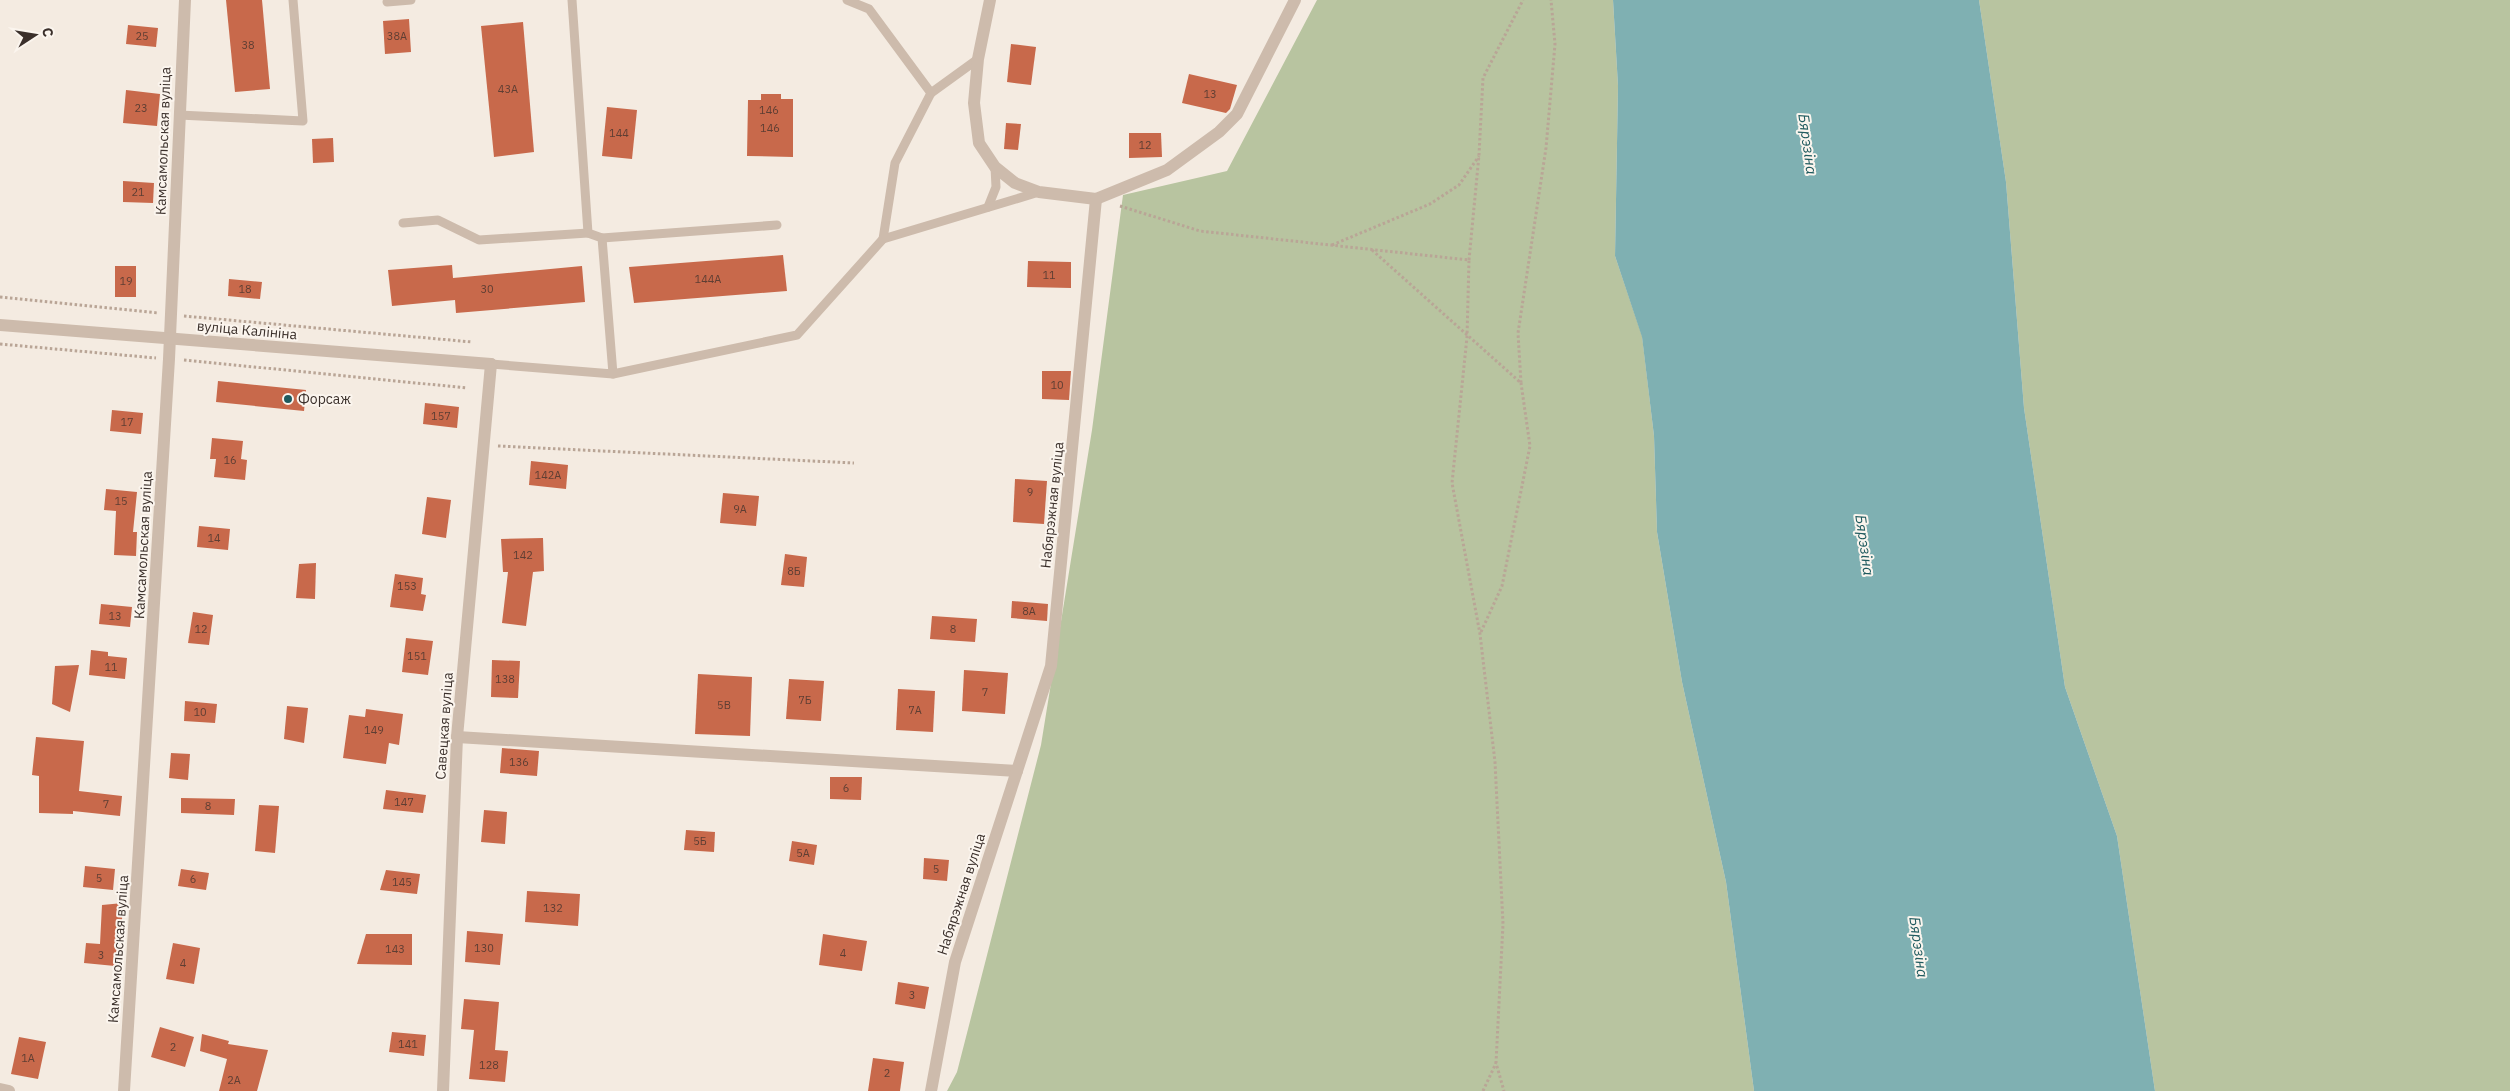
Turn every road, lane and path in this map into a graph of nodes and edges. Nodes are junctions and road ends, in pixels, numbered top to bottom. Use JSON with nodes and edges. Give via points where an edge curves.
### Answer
{"nodes":[{"id":1,"x":185,"y":0,"type":"edge"},
{"id":2,"x":293,"y":0,"type":"edge"},
{"id":3,"x":411,"y":0,"type":"edge"},
{"id":4,"x":572,"y":0,"type":"edge"},
{"id":5,"x":847,"y":0,"type":"edge"},
{"id":6,"x":990,"y":0,"type":"edge"},
{"id":7,"x":1295,"y":0,"type":"edge"},
{"id":8,"x":1523,"y":0,"type":"edge"},
{"id":9,"x":1551,"y":0,"type":"edge"},
{"id":10,"x":387,"y":2,"type":"dead end"},
{"id":11,"x":978,"y":59,"type":"junction"},
{"id":12,"x":931,"y":93,"type":"junction"},
{"id":13,"x":179,"y":116,"type":"junction"},
{"id":14,"x":1479,"y":155,"type":"junction"},
{"id":15,"x":996,"y":167,"type":"junction"},
{"id":16,"x":1039,"y":192,"type":"junction"},
{"id":17,"x":1096,"y":199,"type":"junction"},
{"id":18,"x":988,"y":207,"type":"junction"},
{"id":19,"x":403,"y":222,"type":"dead end"},
{"id":20,"x":777,"y":226,"type":"dead end"},
{"id":21,"x":588,"y":232,"type":"junction"},
{"id":22,"x":602,"y":238,"type":"junction"},
{"id":23,"x":883,"y":239,"type":"junction"},
{"id":24,"x":1331,"y":246,"type":"junction"},
{"id":25,"x":1372,"y":250,"type":"junction"},
{"id":26,"x":1469,"y":260,"type":"junction"},
{"id":27,"x":0,"y":297,"type":"edge"},
{"id":28,"x":171,"y":315,"type":"junction"},
{"id":29,"x":0,"y":325,"type":"edge"},
{"id":30,"x":1467,"y":337,"type":"junction"},
{"id":31,"x":170,"y":339,"type":"junction"},
{"id":32,"x":472,"y":342,"type":"dead end"},
{"id":33,"x":0,"y":344,"type":"edge"},
{"id":34,"x":169,"y":359,"type":"junction"},
{"id":35,"x":491,"y":364,"type":"junction"},
{"id":36,"x":613,"y":374,"type":"junction"},
{"id":37,"x":1521,"y":383,"type":"junction"},
{"id":38,"x":467,"y":388,"type":"dead end"},
{"id":39,"x":484,"y":446,"type":"junction"},
{"id":40,"x":854,"y":463,"type":"dead end"},
{"id":41,"x":1480,"y":634,"type":"junction"},
{"id":42,"x":457,"y":737,"type":"junction"},
{"id":43,"x":1017,"y":771,"type":"junction"},
{"id":44,"x":1496,"y":1063,"type":"junction"},
{"id":45,"x":0,"y":1089,"type":"edge"},
{"id":46,"x":9,"y":1091,"type":"edge"},
{"id":47,"x":124,"y":1091,"type":"edge"},
{"id":48,"x":443,"y":1091,"type":"edge"},
{"id":49,"x":931,"y":1091,"type":"edge"},
{"id":50,"x":1483,"y":1091,"type":"edge"},
{"id":51,"x":1504,"y":1091,"type":"edge"}],
"edges":[{"from":1,"to":13,"type":"street","name":"Камсамольская вуліца"},
{"from":2,"to":13,"type":"lane","via":[[303,122]]},
{"from":3,"to":10,"type":"lane"},
{"from":4,"to":21,"type":"lane"},
{"from":5,"to":12,"type":"lane","via":[[869,8]]},
{"from":6,"to":11,"type":"street"},
{"from":7,"to":17,"type":"street","via":[[1236,114],[1219,132],[1167,170]]},
{"from":8,"to":14,"type":"path","via":[[1483,78]]},
{"from":9,"to":37,"type":"path","via":[[1555,44],[1546,148],[1518,333]]},
{"from":11,"to":12,"type":"lane"},
{"from":11,"to":15,"type":"street","via":[[974,121],[979,143]]},
{"from":12,"to":23,"type":"lane","via":[[895,163]]},
{"from":13,"to":28,"type":"street","name":"Камсамольская вуліца"},
{"from":14,"to":24,"type":"path","via":[[1459,184],[1430,204]]},
{"from":14,"to":26,"type":"path"},
{"from":15,"to":16,"type":"street","via":[[1015,183]]},
{"from":15,"to":18,"type":"lane","via":[[996,187]]},
{"from":16,"to":17,"type":"street"},
{"from":16,"to":18,"type":"lane"},
{"from":17,"to":24,"type":"path","via":[[1200,232]]},
{"from":17,"to":43,"type":"street","name":"Набярэжная вуліца","via":[[1051,666]]},
{"from":18,"to":23,"type":"lane"},
{"from":19,"to":21,"type":"lane","via":[[438,220],[479,240]]},
{"from":20,"to":22,"type":"lane"},
{"from":21,"to":22,"type":"lane"},
{"from":22,"to":36,"type":"lane"},
{"from":23,"to":36,"type":"lane","via":[[797,335]]},
{"from":24,"to":25,"type":"path"},
{"from":25,"to":26,"type":"path"},
{"from":25,"to":30,"type":"path"},
{"from":26,"to":30,"type":"path"},
{"from":27,"to":28,"type":"path"},
{"from":28,"to":31,"type":"street","name":"Камсамольская вуліца"},
{"from":28,"to":32,"type":"path"},
{"from":29,"to":31,"type":"street","name":"вуліца Калініна"},
{"from":30,"to":37,"type":"path"},
{"from":30,"to":41,"type":"path","via":[[1452,483]]},
{"from":31,"to":34,"type":"street","name":"Камсамольская вуліца"},
{"from":31,"to":35,"type":"street","name":"вуліца Калініна"},
{"from":33,"to":34,"type":"path"},
{"from":34,"to":38,"type":"path"},
{"from":34,"to":47,"type":"street","name":"Камсамольская вуліца"},
{"from":35,"to":36,"type":"lane"},
{"from":35,"to":39,"type":"street","name":"Савецкая вуліца"},
{"from":37,"to":41,"type":"path","via":[[1530,446],[1502,586]]},
{"from":39,"to":40,"type":"path"},
{"from":39,"to":42,"type":"street","name":"Савецкая вуліца"},
{"from":41,"to":44,"type":"path","via":[[1495,762],[1502,924]]},
{"from":42,"to":43,"type":"street"},
{"from":42,"to":48,"type":"street","name":"Савецкая вуліца"},
{"from":43,"to":49,"type":"street","name":"Набярэжная вуліца","via":[[955,962]]},
{"from":44,"to":50,"type":"path"},
{"from":44,"to":51,"type":"path"},
{"from":45,"to":46,"type":"street"}]}
